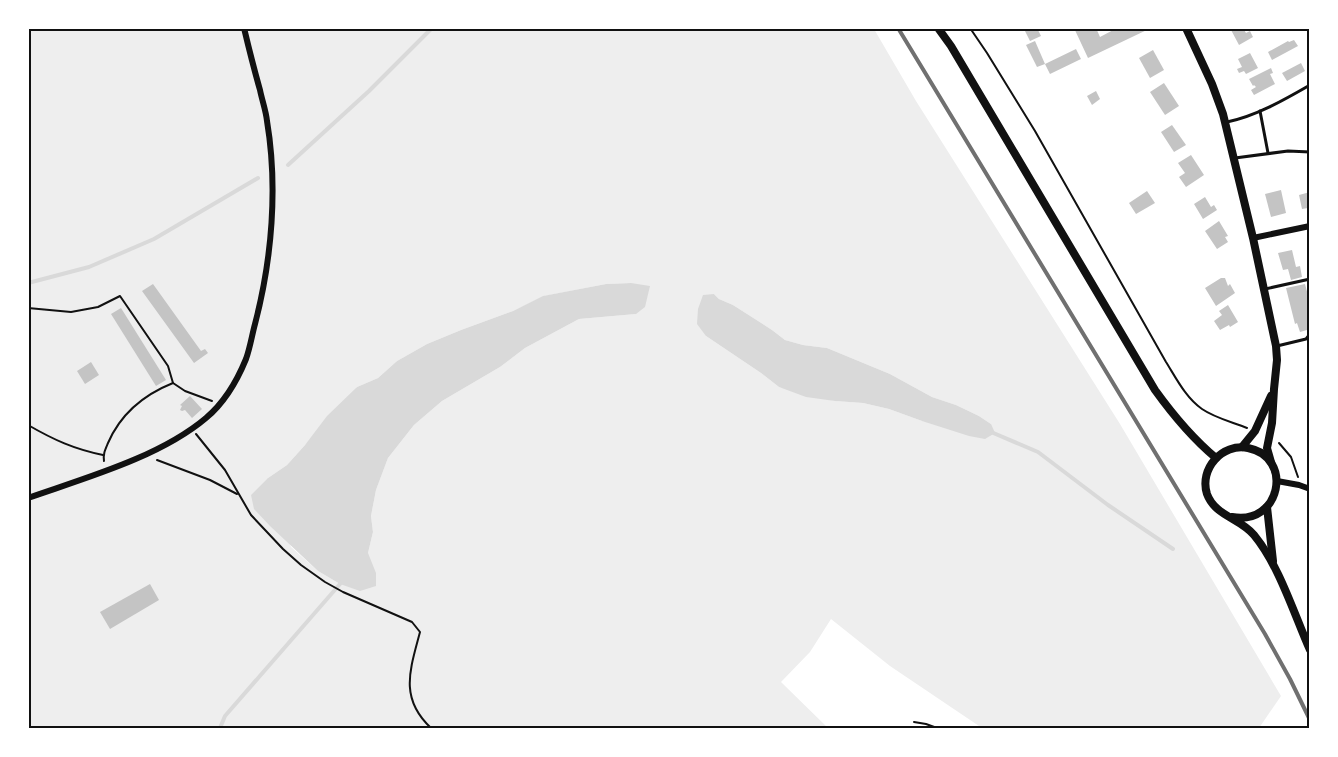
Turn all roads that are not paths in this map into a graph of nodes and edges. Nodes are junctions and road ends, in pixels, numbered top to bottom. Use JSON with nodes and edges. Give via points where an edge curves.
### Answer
{"nodes":[{"id":1,"x":243,"y":28,"type":"edge"},
{"id":2,"x":938,"y":28,"type":"edge"},
{"id":3,"x":1186,"y":28,"type":"edge"},
{"id":4,"x":1310,"y":85,"type":"edge"},
{"id":5,"x":1260,"y":111,"type":"junction"},
{"id":6,"x":1225,"y":123,"type":"junction"},
{"id":7,"x":1310,"y":152,"type":"edge"},
{"id":8,"x":1268,"y":153,"type":"junction"},
{"id":9,"x":1233,"y":159,"type":"junction"},
{"id":10,"x":1310,"y":226,"type":"edge"},
{"id":11,"x":1253,"y":238,"type":"junction"},
{"id":12,"x":1310,"y":279,"type":"edge"},
{"id":13,"x":1264,"y":290,"type":"junction"},
{"id":14,"x":1310,"y":334,"type":"edge"},
{"id":15,"x":1276,"y":346,"type":"junction"},
{"id":16,"x":1274,"y":389,"type":"junction"},
{"id":17,"x":1242,"y":447,"type":"junction"},
{"id":18,"x":1216,"y":458,"type":"junction"},
{"id":19,"x":1273,"y":466,"type":"junction"},
{"id":20,"x":1277,"y":481,"type":"junction"},
{"id":21,"x":1310,"y":489,"type":"edge"},
{"id":22,"x":28,"y":498,"type":"edge"},
{"id":23,"x":1267,"y":507,"type":"junction"},
{"id":24,"x":1232,"y":518,"type":"junction"},
{"id":25,"x":1274,"y":564,"type":"junction"},
{"id":26,"x":1310,"y":650,"type":"edge"}],
"edges":[{"from":1,"to":22,"type":"street","via":[[267,120],[273,211],[268,260],[247,357],[220,404],[192,429],[143,455]]},
{"from":2,"to":18,"type":"main road","via":[[1160,397],[1180,424]]},
{"from":3,"to":6,"type":"street"},
{"from":4,"to":5,"type":"lane"},
{"from":5,"to":6,"type":"lane"},
{"from":5,"to":8,"type":"lane"},
{"from":6,"to":9,"type":"street"},
{"from":7,"to":8,"type":"lane"},
{"from":8,"to":9,"type":"lane"},
{"from":9,"to":11,"type":"street"},
{"from":10,"to":11,"type":"street"},
{"from":11,"to":13,"type":"street"},
{"from":12,"to":13,"type":"lane"},
{"from":13,"to":15,"type":"street"},
{"from":14,"to":15,"type":"lane","via":[[1306,339]]},
{"from":15,"to":16,"type":"street"},
{"from":16,"to":17,"type":"street","via":[[1255,431]]},
{"from":16,"to":19,"type":"street","via":[[1267,447]]},
{"from":17,"to":18,"type":"main road"},
{"from":17,"to":19,"type":"main road","via":[[1257,451]]},
{"from":18,"to":24,"type":"main road","via":[[1206,476],[1208,496],[1215,507]]},
{"from":19,"to":20,"type":"main road"},
{"from":20,"to":21,"type":"street"},
{"from":20,"to":23,"type":"main road","via":[[1275,495]]},
{"from":23,"to":24,"type":"main road","via":[[1248,518]]},
{"from":23,"to":25,"type":"main road"},
{"from":24,"to":25,"type":"main road","via":[[1254,534]]},
{"from":25,"to":26,"type":"main road"}]}
